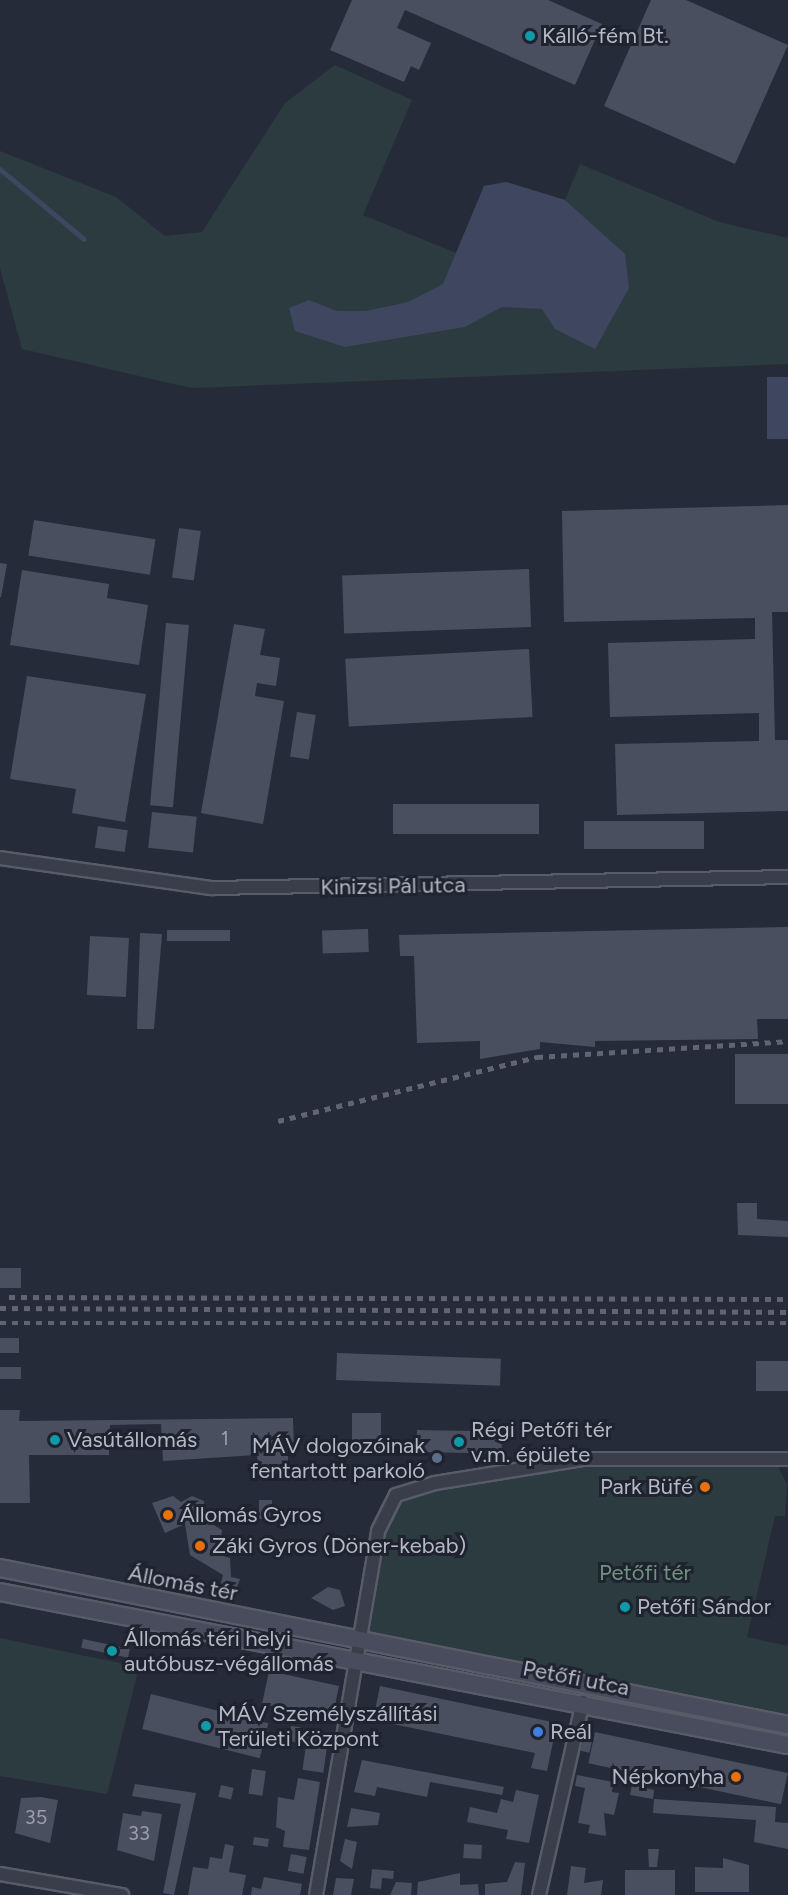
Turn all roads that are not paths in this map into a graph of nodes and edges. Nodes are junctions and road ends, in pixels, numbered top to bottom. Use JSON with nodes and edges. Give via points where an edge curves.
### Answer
{"nodes":[{"id":1,"x":0,"y":858,"type":"edge"},
{"id":2,"x":788,"y":877,"type":"edge"},
{"id":3,"x":788,"y":1459,"type":"edge"},
{"id":4,"x":0,"y":1568,"type":"edge"},
{"id":5,"x":0,"y":1592,"type":"edge"},
{"id":6,"x":358,"y":1641,"type":"junction"},
{"id":7,"x":354,"y":1662,"type":"junction"},
{"id":8,"x":583,"y":1702,"type":"junction"},
{"id":9,"x":788,"y":1725,"type":"edge"},
{"id":10,"x":788,"y":1745,"type":"edge"},
{"id":11,"x":0,"y":1874,"type":"edge"},
{"id":12,"x":97,"y":1892,"type":"edge"},
{"id":13,"x":122,"y":1895,"type":"edge"},
{"id":14,"x":316,"y":1895,"type":"edge"},
{"id":15,"x":538,"y":1895,"type":"edge"}],
"edges":[{"from":1,"to":2,"type":"street","name":"Kinizsi Pál utca","via":[[222,889]]},
{"from":3,"to":6,"type":"street","via":[[584,1459],[399,1494],[378,1531]]},
{"from":4,"to":6,"type":"main road","name":"Állomás tér"},
{"from":5,"to":7,"type":"main road","name":"Állomás tér"},
{"from":6,"to":7,"type":"street"},
{"from":6,"to":9,"type":"main road","name":"Petőfi utca"},
{"from":7,"to":8,"type":"main road","name":"Petőfi utca"},
{"from":7,"to":14,"type":"street"},
{"from":8,"to":10,"type":"main road","name":"Petőfi utca"},
{"from":8,"to":15,"type":"street"},
{"from":11,"to":12,"type":"street"},
{"from":12,"to":13,"type":"street"}]}
